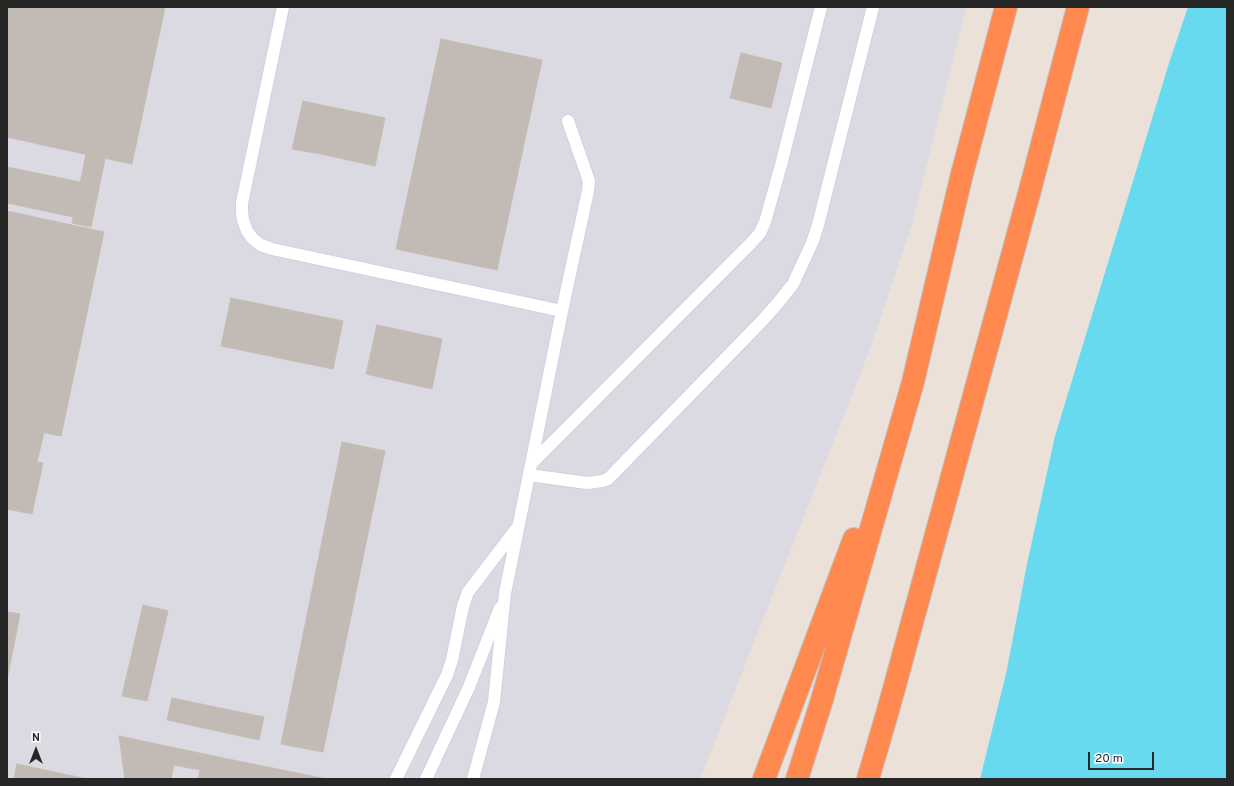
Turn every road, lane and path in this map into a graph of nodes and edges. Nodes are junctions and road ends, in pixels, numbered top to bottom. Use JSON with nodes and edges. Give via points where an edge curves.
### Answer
{"nodes":[{"id":1,"x":283,"y":7,"type":"edge"},
{"id":2,"x":821,"y":7,"type":"edge"},
{"id":3,"x":874,"y":7,"type":"edge"},
{"id":4,"x":1006,"y":7,"type":"edge"},
{"id":5,"x":1078,"y":7,"type":"edge"},
{"id":6,"x":568,"y":120,"type":"dead end"},
{"id":7,"x":562,"y":311,"type":"junction"},
{"id":8,"x":913,"y":382,"type":"junction"},
{"id":9,"x":530,"y":470,"type":"junction"},
{"id":10,"x":519,"y":525,"type":"junction"},
{"id":11,"x":506,"y":593,"type":"junction"},
{"id":12,"x":396,"y":779,"type":"edge"},
{"id":13,"x":426,"y":779,"type":"edge"},
{"id":14,"x":473,"y":779,"type":"edge"},
{"id":15,"x":764,"y":779,"type":"edge"},
{"id":16,"x":797,"y":779,"type":"edge"},
{"id":17,"x":868,"y":779,"type":"edge"}],
"edges":[{"from":1,"to":7,"type":"lane","via":[[242,203],[243,220],[253,239],[272,249]]},
{"from":2,"to":9,"type":"lane","via":[[779,172],[760,233]]},
{"from":3,"to":9,"type":"lane","via":[[818,225],[792,284],[777,304],[608,479],[586,483]]},
{"from":4,"to":8,"type":"highway","via":[[961,178]]},
{"from":5,"to":17,"type":"highway"},
{"from":6,"to":7,"type":"lane","via":[[589,181]]},
{"from":7,"to":9,"type":"lane"},
{"from":8,"to":15,"type":"highway"},
{"from":8,"to":16,"type":"highway"},
{"from":9,"to":10,"type":"lane"},
{"from":10,"to":11,"type":"lane"},
{"from":10,"to":12,"type":"lane","via":[[468,592],[462,606],[447,675]]},
{"from":11,"to":13,"type":"lane","via":[[469,687]]},
{"from":11,"to":14,"type":"lane","via":[[494,702]]}]}
